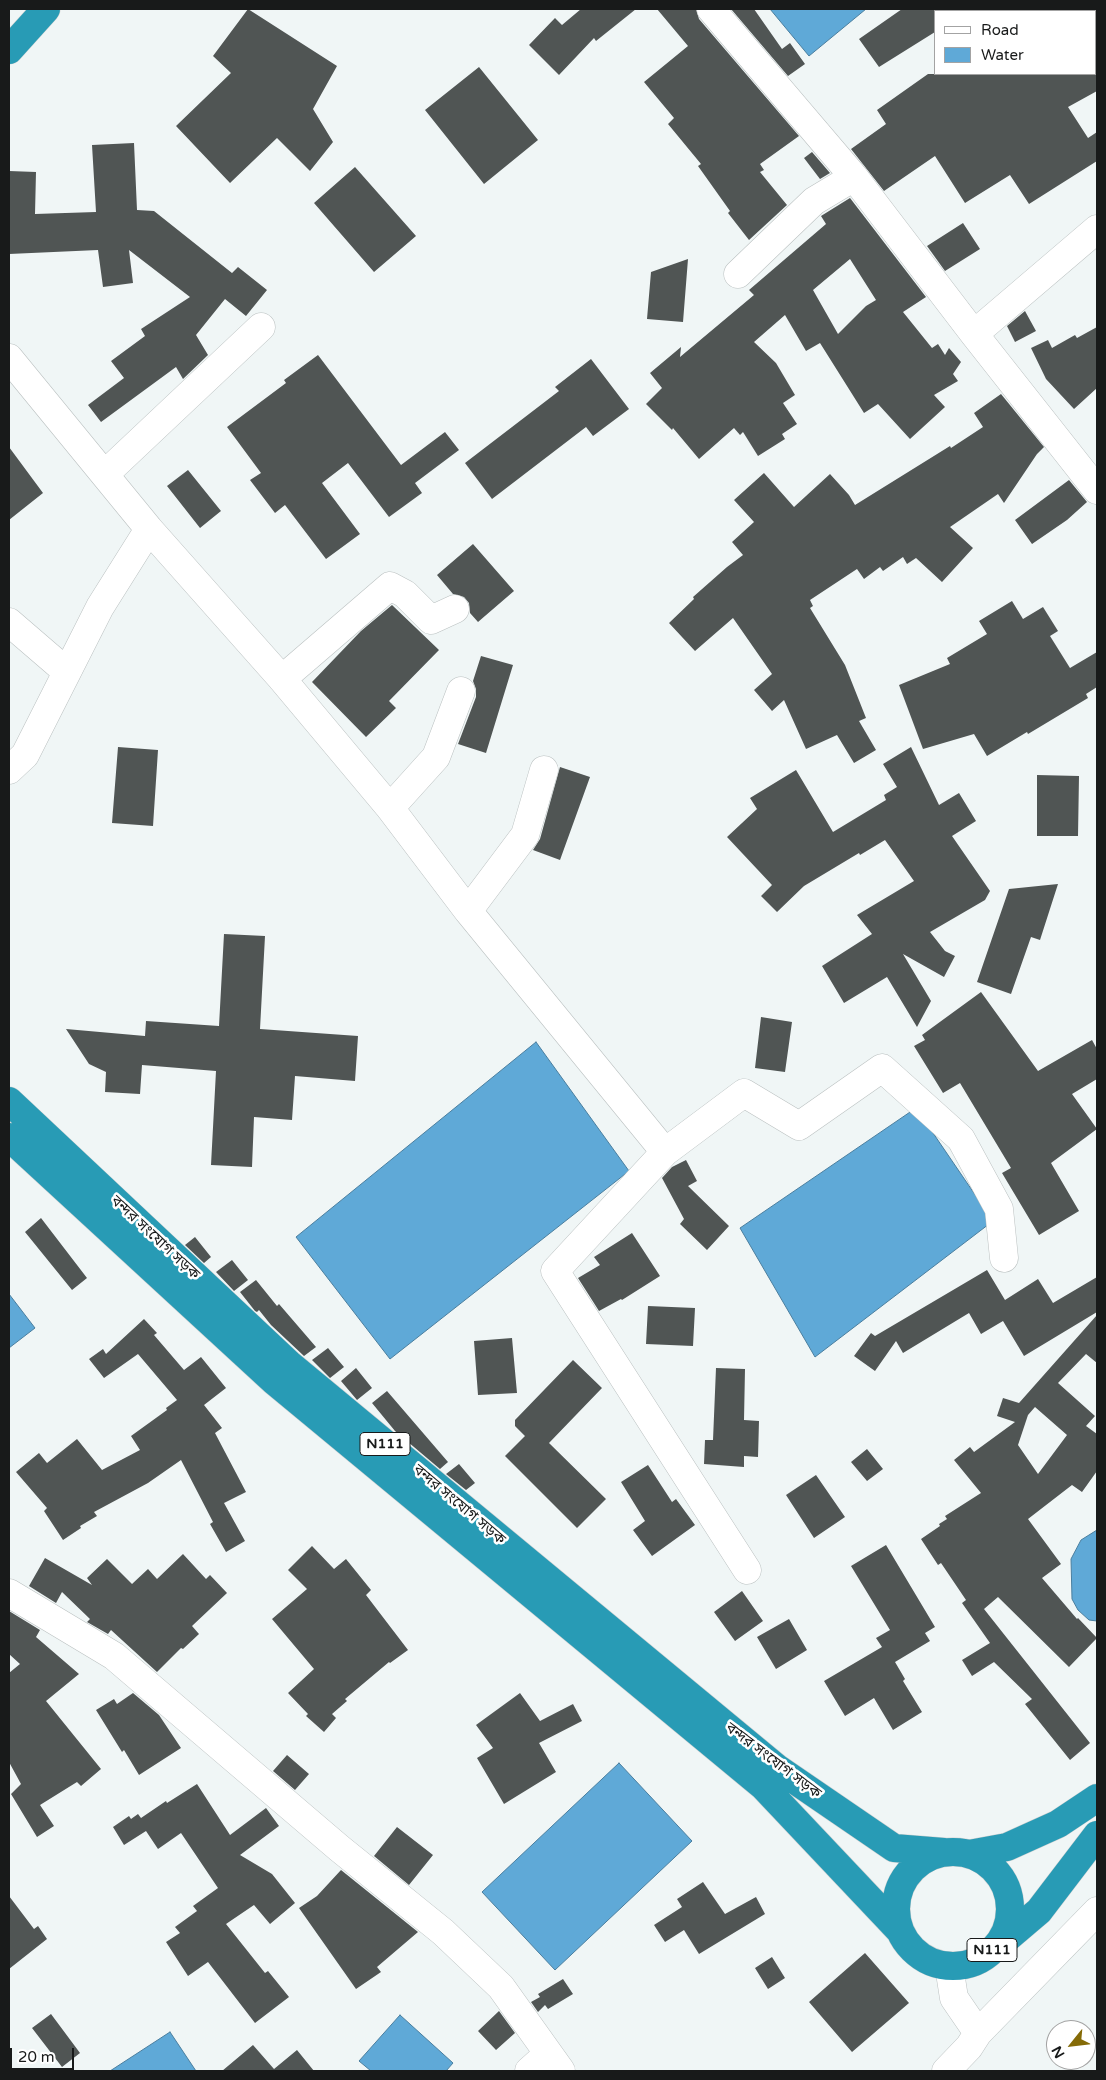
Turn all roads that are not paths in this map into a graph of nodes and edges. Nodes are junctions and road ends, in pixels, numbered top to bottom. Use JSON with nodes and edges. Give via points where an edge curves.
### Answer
{"nodes":[{"id":1,"x":46,"y":9,"type":"edge"},
{"id":2,"x":62,"y":9,"type":"edge"},
{"id":3,"x":711,"y":9,"type":"edge"},
{"id":4,"x":9,"y":50,"type":"edge"},
{"id":5,"x":9,"y":62,"type":"edge"},
{"id":6,"x":854,"y":177,"type":"junction"},
{"id":7,"x":1097,"y":229,"type":"edge"},
{"id":8,"x":738,"y":274,"type":"dead end"},
{"id":9,"x":261,"y":327,"type":"dead end"},
{"id":10,"x":974,"y":334,"type":"junction"},
{"id":11,"x":9,"y":358,"type":"edge"},
{"id":12,"x":105,"y":474,"type":"junction"},
{"id":13,"x":1097,"y":490,"type":"edge"},
{"id":14,"x":149,"y":529,"type":"junction"},
{"id":15,"x":456,"y":609,"type":"dead end"},
{"id":16,"x":9,"y":622,"type":"edge"},
{"id":17,"x":67,"y":672,"type":"junction"},
{"id":18,"x":282,"y":680,"type":"junction"},
{"id":19,"x":461,"y":691,"type":"dead end"},
{"id":20,"x":9,"y":770,"type":"edge"},
{"id":21,"x":544,"y":770,"type":"dead end"},
{"id":22,"x":390,"y":808,"type":"junction"},
{"id":23,"x":468,"y":911,"type":"junction"},
{"id":24,"x":9,"y":1101,"type":"edge"},
{"id":25,"x":9,"y":1137,"type":"edge"},
{"id":26,"x":664,"y":1152,"type":"junction"},
{"id":27,"x":1004,"y":1258,"type":"dead end"},
{"id":28,"x":747,"y":1570,"type":"dead end"},
{"id":29,"x":9,"y":1593,"type":"edge"},
{"id":30,"x":1097,"y":1798,"type":"edge"},
{"id":31,"x":1097,"y":1835,"type":"edge"},
{"id":32,"x":957,"y":1853,"type":"junction"},
{"id":33,"x":1097,"y":1910,"type":"edge"},
{"id":34,"x":900,"y":1932,"type":"junction"},
{"id":35,"x":988,"y":1954,"type":"junction"},
{"id":36,"x":949,"y":1966,"type":"junction"},
{"id":37,"x":978,"y":2033,"type":"junction"},
{"id":38,"x":546,"y":2065,"type":"edge"},
{"id":39,"x":946,"y":2071,"type":"edge"}],
"edges":[{"from":1,"to":4,"type":"highway"},
{"from":2,"to":5,"type":"street"},
{"from":3,"to":6,"type":"street"},
{"from":6,"to":8,"type":"street","via":[[814,201]]},
{"from":6,"to":10,"type":"street"},
{"from":7,"to":10,"type":"street"},
{"from":9,"to":12,"type":"street"},
{"from":10,"to":13,"type":"street"},
{"from":11,"to":12,"type":"street"},
{"from":12,"to":14,"type":"street"},
{"from":14,"to":17,"type":"street","via":[[100,607]]},
{"from":14,"to":18,"type":"street"},
{"from":15,"to":18,"type":"street","via":[[432,620],[405,594],[390,586]]},
{"from":16,"to":17,"type":"street"},
{"from":17,"to":20,"type":"street","via":[[25,755]]},
{"from":18,"to":22,"type":"street"},
{"from":19,"to":22,"type":"street","via":[[436,758]]},
{"from":21,"to":23,"type":"street","via":[[525,835]]},
{"from":22,"to":23,"type":"street"},
{"from":23,"to":26,"type":"street"},
{"from":24,"to":32,"type":"highway","name":"বন্দর সংযোগ সড়ক","number":"N111","via":[[289,1364],[778,1768],[894,1848]]},
{"from":25,"to":34,"type":"highway","name":"বন্দর সংযোগ সড়ক","number":"N111","via":[[274,1381],[764,1786]]},
{"from":26,"to":27,"type":"street","via":[[744,1093],[799,1126],[882,1068],[961,1139],[999,1209]]},
{"from":26,"to":28,"type":"street","via":[[555,1271]]},
{"from":29,"to":38,"type":"street","via":[[114,1656],[443,1932],[500,1987]]},
{"from":30,"to":32,"type":"highway","name":"বন্দর সংযোগ সড়ক","via":[[1058,1824],[1007,1847]]},
{"from":31,"to":35,"type":"highway","number":"N111","via":[[1039,1911]]},
{"from":32,"to":34,"type":"highway","number":"N111","via":[[928,1857],[913,1867],[903,1880],[896,1897]]},
{"from":32,"to":35,"type":"highway","number":"N111","via":[[986,1861],[1007,1890],[1010,1907],[1008,1925],[1001,1941]]},
{"from":33,"to":37,"type":"street"},
{"from":34,"to":36,"type":"highway","number":"N111","via":[[920,1956]]},
{"from":35,"to":36,"type":"highway","number":"N111","via":[[976,1962]]},
{"from":36,"to":37,"type":"street","via":[[954,1998]]},
{"from":37,"to":39,"type":"street"}]}
